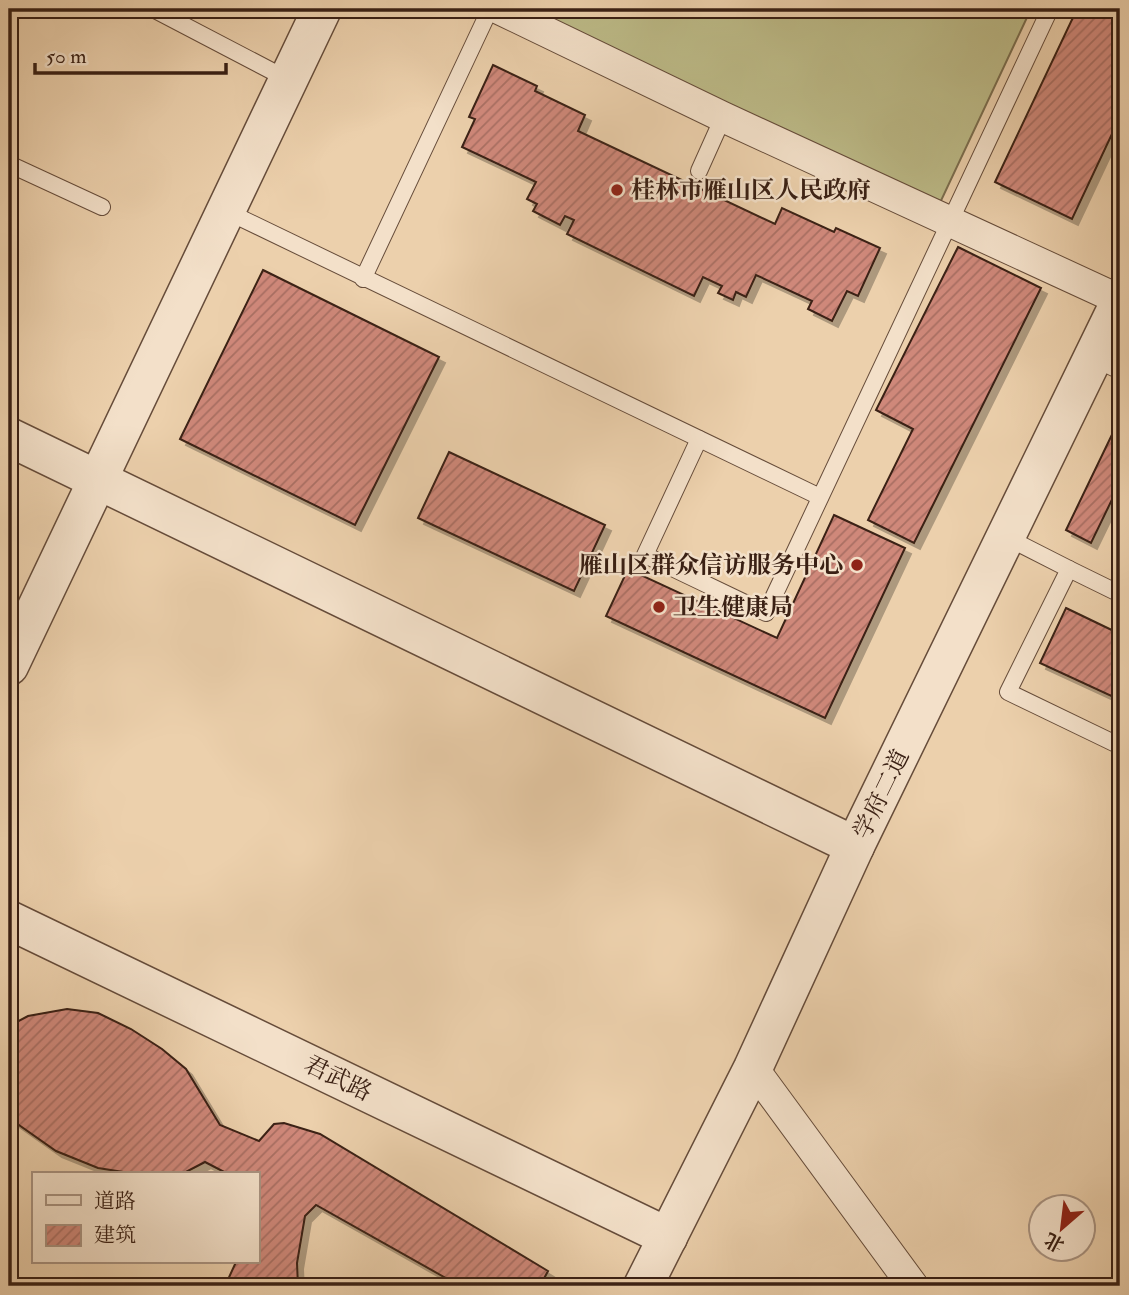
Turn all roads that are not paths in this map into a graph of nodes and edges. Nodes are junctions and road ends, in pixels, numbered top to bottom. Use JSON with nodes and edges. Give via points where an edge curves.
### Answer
{"nodes":[{"id":1,"x":153,"y":9,"type":"edge"},
{"id":2,"x":322,"y":9,"type":"edge"},
{"id":3,"x":490,"y":9,"type":"edge"},
{"id":4,"x":499,"y":9,"type":"edge"},
{"id":5,"x":1050,"y":9,"type":"edge"},
{"id":6,"x":287,"y":79,"type":"junction"},
{"id":7,"x":726,"y":111,"type":"junction"},
{"id":8,"x":9,"y":164,"type":"edge"},
{"id":9,"x":699,"y":171,"type":"dead end"},
{"id":10,"x":102,"y":207,"type":"dead end"},
{"id":11,"x":226,"y":211,"type":"junction"},
{"id":12,"x":949,"y":221,"type":"junction"},
{"id":13,"x":363,"y":279,"type":"junction"},
{"id":14,"x":1120,"y":301,"type":"edge"},
{"id":15,"x":1107,"y":365,"type":"edge"},
{"id":16,"x":9,"y":437,"type":"edge"},
{"id":17,"x":699,"y":439,"type":"junction"},
{"id":18,"x":98,"y":480,"type":"junction"},
{"id":19,"x":820,"y":497,"type":"junction"},
{"id":20,"x":1006,"y":537,"type":"junction"},
{"id":21,"x":1069,"y":569,"type":"junction"},
{"id":22,"x":1120,"y":594,"type":"edge"},
{"id":23,"x":9,"y":666,"type":"edge"},
{"id":24,"x":1120,"y":746,"type":"edge"},
{"id":25,"x":855,"y":846,"type":"junction"},
{"id":26,"x":9,"y":920,"type":"edge"},
{"id":27,"x":753,"y":1068,"type":"junction"},
{"id":28,"x":668,"y":1237,"type":"junction"},
{"id":29,"x":643,"y":1286,"type":"edge"},
{"id":30,"x":913,"y":1286,"type":"edge"}],
"edges":[{"from":1,"to":6,"type":"lane"},
{"from":2,"to":6,"type":"street"},
{"from":3,"to":13,"type":"lane"},
{"from":4,"to":7,"type":"street"},
{"from":5,"to":12,"type":"lane"},
{"from":6,"to":11,"type":"street"},
{"from":7,"to":9,"type":"lane"},
{"from":7,"to":12,"type":"street"},
{"from":8,"to":10,"type":"lane"},
{"from":11,"to":13,"type":"lane"},
{"from":11,"to":18,"type":"street"},
{"from":12,"to":14,"type":"street"},
{"from":12,"to":19,"type":"lane"},
{"from":13,"to":17,"type":"lane"},
{"from":14,"to":15,"type":"street","name":"学府二道"},
{"from":15,"to":20,"type":"street","name":"学府二道"},
{"from":16,"to":18,"type":"street"},
{"from":17,"to":19,"type":"lane"},
{"from":17,"to":19,"type":"lane","via":[[645,555],[766,613]]},
{"from":18,"to":23,"type":"street"},
{"from":18,"to":25,"type":"street"},
{"from":20,"to":21,"type":"lane"},
{"from":20,"to":25,"type":"street","name":"学府二道"},
{"from":21,"to":22,"type":"lane"},
{"from":21,"to":24,"type":"lane","via":[[1008,692]]},
{"from":25,"to":27,"type":"street","name":"学府二道"},
{"from":26,"to":28,"type":"street","name":"君武路"},
{"from":27,"to":28,"type":"street","name":"学府二道"},
{"from":27,"to":30,"type":"street"},
{"from":28,"to":29,"type":"street","name":"学府二道"}]}
